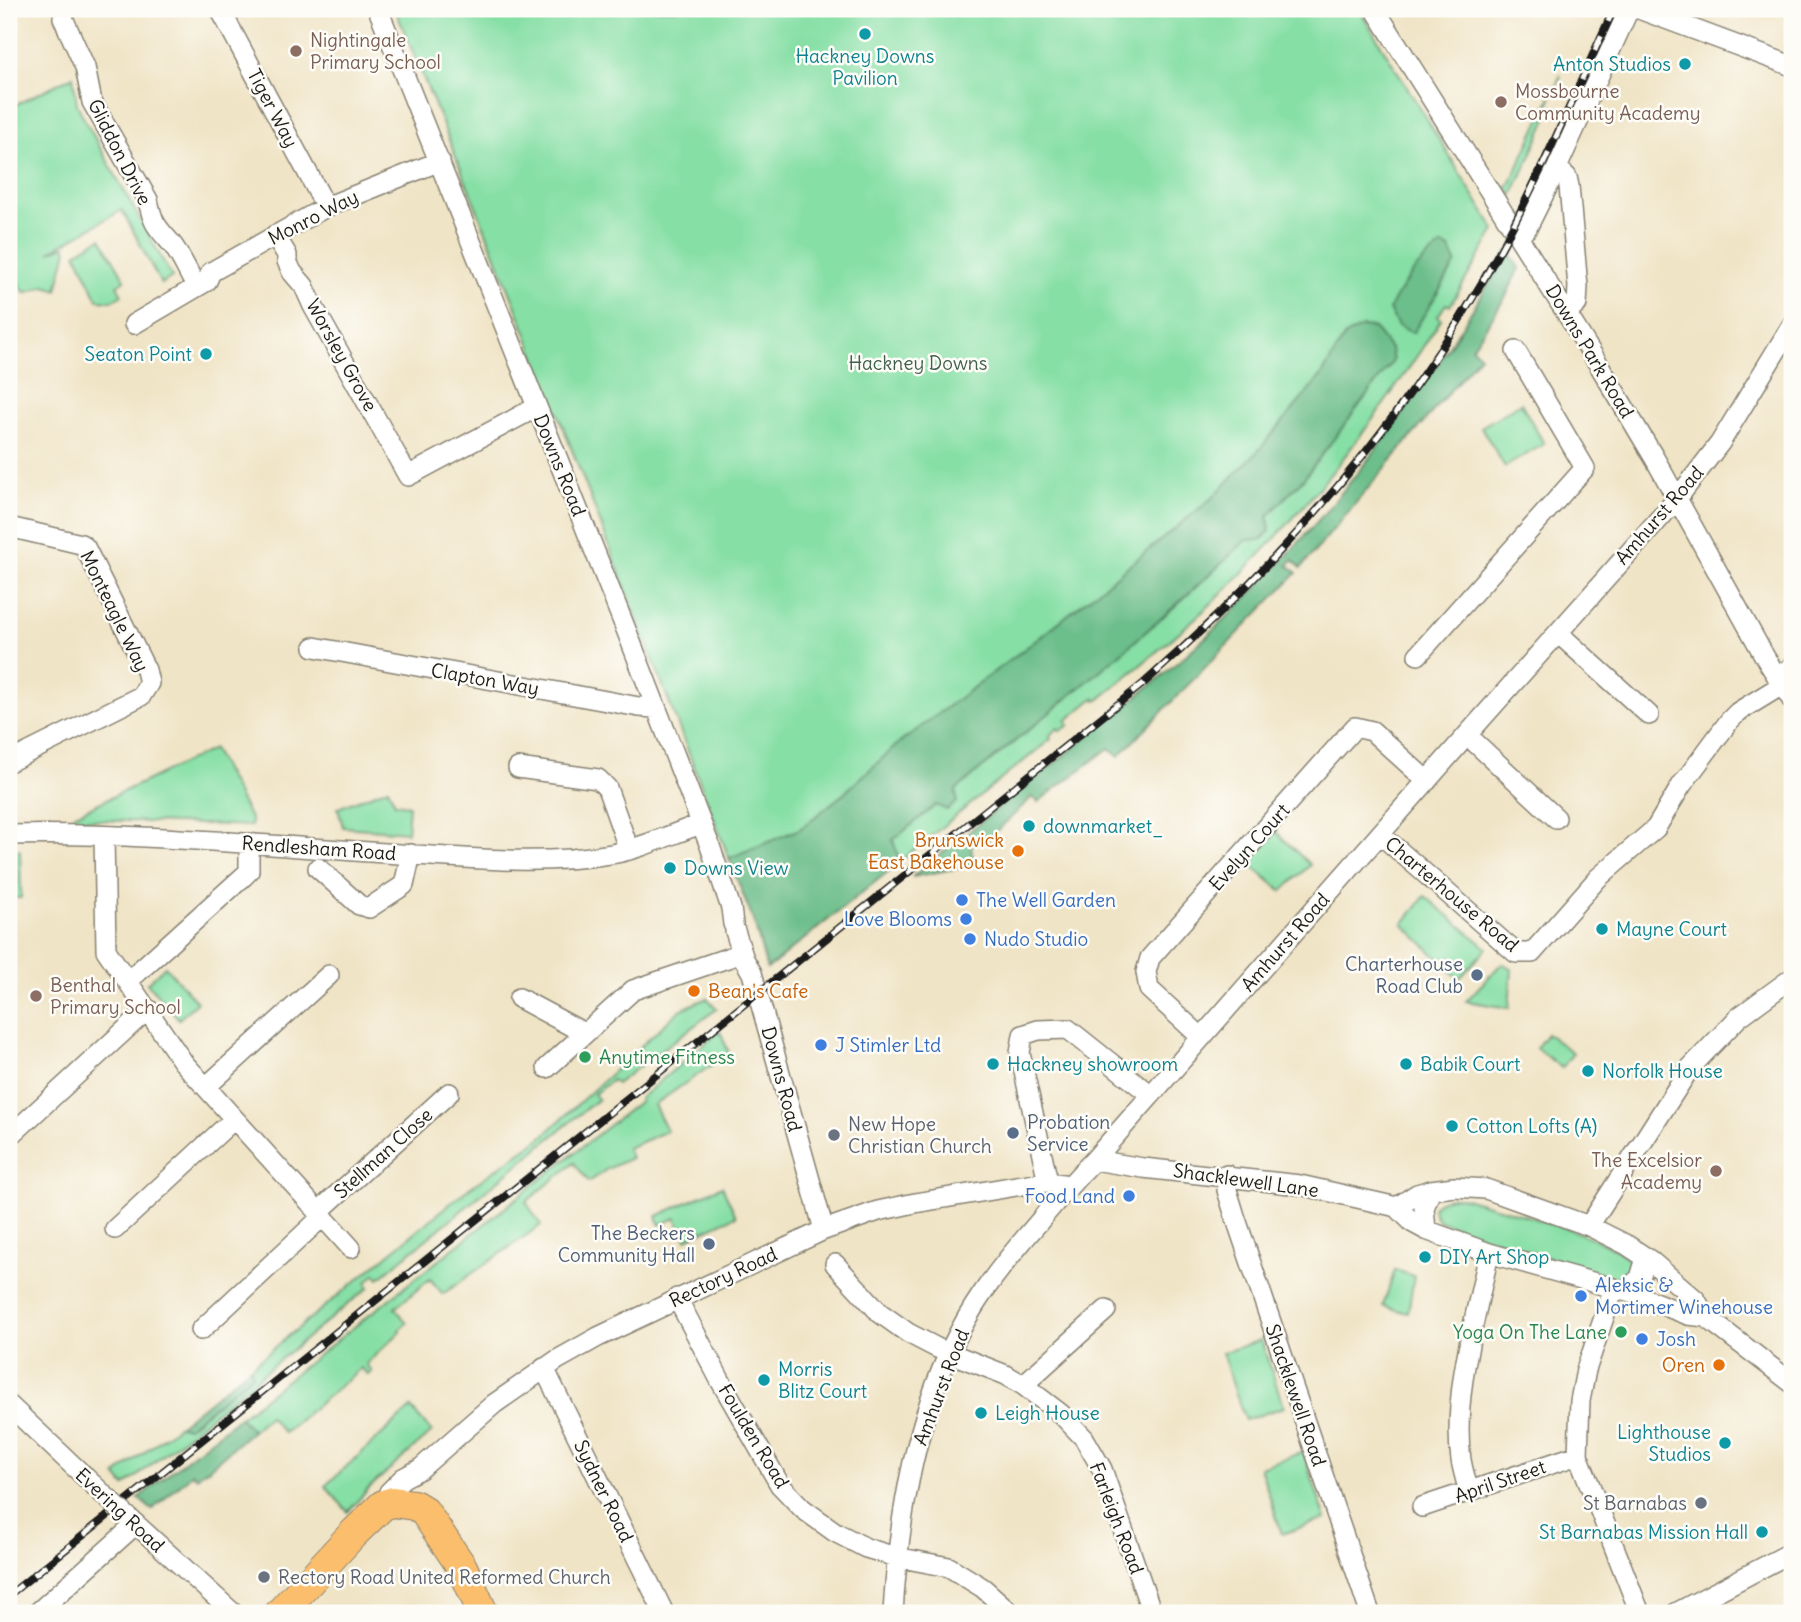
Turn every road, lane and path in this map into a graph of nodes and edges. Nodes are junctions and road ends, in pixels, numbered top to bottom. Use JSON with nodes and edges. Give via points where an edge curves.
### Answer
{"nodes":[{"id":1,"x":65,"y":9,"type":"edge"},
{"id":2,"x":220,"y":9,"type":"edge"},
{"id":3,"x":378,"y":9,"type":"edge"},
{"id":4,"x":1375,"y":9,"type":"edge"},
{"id":5,"x":1629,"y":9,"type":"edge"},
{"id":6,"x":1639,"y":9,"type":"edge"},
{"id":7,"x":1792,"y":66,"type":"edge"},
{"id":8,"x":440,"y":161,"type":"junction"},
{"id":9,"x":1557,"y":167,"type":"junction"},
{"id":10,"x":327,"y":207,"type":"junction"},
{"id":11,"x":275,"y":235,"type":"junction"},
{"id":12,"x":1520,"y":236,"type":"junction"},
{"id":13,"x":196,"y":286,"type":"junction"},
{"id":14,"x":1567,"y":313,"type":"junction"},
{"id":15,"x":134,"y":324,"type":"dead end"},
{"id":16,"x":1792,"y":325,"type":"edge"},
{"id":17,"x":1516,"y":351,"type":"dead end"},
{"id":18,"x":537,"y":408,"type":"junction"},
{"id":19,"x":1676,"y":500,"type":"junction"},
{"id":20,"x":9,"y":527,"type":"edge"},
{"id":21,"x":1558,"y":633,"type":"junction"},
{"id":22,"x":314,"y":647,"type":"dead end"},
{"id":23,"x":1418,"y":655,"type":"dead end"},
{"id":24,"x":1786,"y":682,"type":"edge"},
{"id":25,"x":656,"y":708,"type":"junction"},
{"id":26,"x":1649,"y":715,"type":"dead end"},
{"id":27,"x":1466,"y":735,"type":"junction"},
{"id":28,"x":9,"y":762,"type":"edge"},
{"id":29,"x":518,"y":768,"type":"dead end"},
{"id":30,"x":1427,"y":781,"type":"junction"},
{"id":31,"x":1556,"y":818,"type":"dead end"},
{"id":32,"x":701,"y":824,"type":"junction"},
{"id":33,"x":1380,"y":834,"type":"junction"},
{"id":34,"x":9,"y":835,"type":"edge"},
{"id":35,"x":104,"y":836,"type":"junction"},
{"id":36,"x":249,"y":843,"type":"junction"},
{"id":37,"x":340,"y":850,"type":"junction"},
{"id":38,"x":629,"y":850,"type":"junction"},
{"id":39,"x":411,"y":854,"type":"junction"},
{"id":40,"x":318,"y":868,"type":"dead end"},
{"id":41,"x":337,"y":884,"type":"junction"},
{"id":42,"x":742,"y":953,"type":"junction"},
{"id":43,"x":329,"y":975,"type":"dead end"},
{"id":44,"x":1792,"y":978,"type":"edge"},
{"id":45,"x":128,"y":981,"type":"junction"},
{"id":46,"x":519,"y":998,"type":"dead end"},
{"id":47,"x":148,"y":1009,"type":"junction"},
{"id":48,"x":584,"y":1034,"type":"junction"},
{"id":49,"x":1201,"y":1037,"type":"junction"},
{"id":50,"x":547,"y":1068,"type":"dead end"},
{"id":51,"x":207,"y":1086,"type":"junction"},
{"id":52,"x":449,"y":1093,"type":"dead end"},
{"id":53,"x":1151,"y":1095,"type":"junction"},
{"id":54,"x":234,"y":1119,"type":"junction"},
{"id":55,"x":9,"y":1137,"type":"edge"},
{"id":56,"x":1094,"y":1160,"type":"junction"},
{"id":57,"x":1227,"y":1175,"type":"junction"},
{"id":58,"x":1048,"y":1182,"type":"junction"},
{"id":59,"x":1069,"y":1185,"type":"junction"},
{"id":60,"x":1431,"y":1190,"type":"junction"},
{"id":61,"x":1397,"y":1207,"type":"junction"},
{"id":62,"x":320,"y":1214,"type":"junction"},
{"id":63,"x":1590,"y":1226,"type":"junction"},
{"id":64,"x":116,"y":1229,"type":"dead end"},
{"id":65,"x":824,"y":1230,"type":"junction"},
{"id":66,"x":1426,"y":1230,"type":"junction"},
{"id":67,"x":351,"y":1248,"type":"dead end"},
{"id":68,"x":1489,"y":1253,"type":"junction"},
{"id":69,"x":1646,"y":1258,"type":"junction"},
{"id":70,"x":835,"y":1264,"type":"dead end"},
{"id":71,"x":1619,"y":1289,"type":"junction"},
{"id":72,"x":677,"y":1298,"type":"junction"},
{"id":73,"x":1106,"y":1310,"type":"dead end"},
{"id":74,"x":1706,"y":1317,"type":"junction"},
{"id":75,"x":201,"y":1330,"type":"dead end"},
{"id":76,"x":950,"y":1353,"type":"junction"},
{"id":77,"x":544,"y":1368,"type":"junction"},
{"id":78,"x":1792,"y":1383,"type":"edge"},
{"id":79,"x":1023,"y":1385,"type":"junction"},
{"id":80,"x":11,"y":1413,"type":"edge"},
{"id":81,"x":1578,"y":1455,"type":"junction"},
{"id":82,"x":420,"y":1469,"type":"junction"},
{"id":83,"x":1469,"y":1492,"type":"junction"},
{"id":84,"x":383,"y":1505,"type":"junction"},
{"id":85,"x":1422,"y":1507,"type":"dead end"},
{"id":86,"x":424,"y":1511,"type":"junction"},
{"id":87,"x":131,"y":1520,"type":"junction"},
{"id":88,"x":1792,"y":1552,"type":"edge"},
{"id":89,"x":896,"y":1557,"type":"junction"},
{"id":90,"x":37,"y":1613,"type":"edge"},
{"id":91,"x":233,"y":1613,"type":"edge"},
{"id":92,"x":281,"y":1613,"type":"edge"},
{"id":93,"x":483,"y":1613,"type":"edge"},
{"id":94,"x":664,"y":1613,"type":"edge"},
{"id":95,"x":892,"y":1613,"type":"edge"},
{"id":96,"x":1011,"y":1613,"type":"edge"},
{"id":97,"x":1152,"y":1613,"type":"edge"},
{"id":98,"x":1370,"y":1613,"type":"edge"},
{"id":99,"x":1640,"y":1613,"type":"edge"},
{"id":100,"x":1676,"y":1613,"type":"edge"}],
"edges":[{"from":1,"to":13,"type":"street","name":"Gliddon Drive","via":[[63,18],[85,67],[92,102],[148,201],[152,219],[172,243]]},
{"from":2,"to":10,"type":"street","name":"Tiger Way"},
{"from":3,"to":8,"type":"street","name":"Downs Road"},
{"from":4,"to":12,"type":"street","name":"Downs Park Road"},
{"from":5,"to":9,"type":"street"},
{"from":6,"to":7,"type":"street"},
{"from":8,"to":10,"type":"street","name":"Monro Way"},
{"from":8,"to":18,"type":"street","name":"Downs Road"},
{"from":9,"to":12,"type":"street"},
{"from":9,"to":14,"type":"street","via":[[1569,186],[1578,287],[1577,304]]},
{"from":10,"to":11,"type":"street","name":"Monro Way"},
{"from":11,"to":13,"type":"street","name":"Monro Way","via":[[211,272],[207,281]]},
{"from":11,"to":18,"type":"street","name":"Worsley Grove","via":[[408,476]]},
{"from":12,"to":14,"type":"street","name":"Downs Park Road"},
{"from":13,"to":15,"type":"street","name":"Monro Way"},
{"from":14,"to":19,"type":"street","name":"Downs Park Road"},
{"from":16,"to":19,"type":"street","name":"Amhurst Road","via":[[1720,443]]},
{"from":17,"to":23,"type":"street","via":[[1585,468]]},
{"from":18,"to":25,"type":"street","name":"Downs Road"},
{"from":19,"to":21,"type":"street","name":"Amhurst Road"},
{"from":19,"to":24,"type":"street","name":"Downs Park Road"},
{"from":20,"to":28,"type":"street","name":"Monteagle Way","via":[[81,544],[93,559],[149,684],[141,696]]},
{"from":21,"to":26,"type":"street"},
{"from":21,"to":27,"type":"street","name":"Amhurst Road"},
{"from":22,"to":25,"type":"street","name":"Clapton Way"},
{"from":24,"to":33,"type":"street","name":"Charterhouse Road","via":[[1738,712],[1681,786],[1656,828],[1598,878],[1532,953],[1516,953]]},
{"from":25,"to":32,"type":"street","name":"Downs Road"},
{"from":27,"to":30,"type":"street","name":"Amhurst Road"},
{"from":27,"to":31,"type":"street"},
{"from":29,"to":38,"type":"street","via":[[598,779],[607,788]]},
{"from":30,"to":33,"type":"street","name":"Amhurst Road"},
{"from":30,"to":49,"type":"street","name":"Evelyn Court","via":[[1372,732],[1355,727],[1150,958],[1146,972],[1150,989]]},
{"from":32,"to":38,"type":"street","name":"Rendlesham Road"},
{"from":32,"to":42,"type":"street","name":"Downs Road"},
{"from":33,"to":49,"type":"street","name":"Amhurst Road"},
{"from":34,"to":35,"type":"street","name":"Rendlesham Road"},
{"from":35,"to":36,"type":"street","name":"Rendlesham Road"},
{"from":35,"to":45,"type":"street","name":"Stellman Close","via":[[106,950]]},
{"from":36,"to":37,"type":"street","name":"Rendlesham Road"},
{"from":36,"to":45,"type":"street","via":[[244,876]]},
{"from":37,"to":39,"type":"street","name":"Rendlesham Road"},
{"from":37,"to":41,"type":"street"},
{"from":38,"to":39,"type":"street","name":"Rendlesham Road","via":[[528,861]]},
{"from":39,"to":41,"type":"street","via":[[404,885],[369,908],[359,905]]},
{"from":40,"to":41,"type":"street"},
{"from":42,"to":48,"type":"street","via":[[633,990]]},
{"from":42,"to":65,"type":"street","name":"Downs Road","via":[[752,973]]},
{"from":43,"to":51,"type":"street"},
{"from":44,"to":63,"type":"street","via":[[1739,1017],[1690,1068]]},
{"from":45,"to":47,"type":"street","name":"Stellman Close"},
{"from":46,"to":48,"type":"street"},
{"from":47,"to":51,"type":"street","name":"Stellman Close","via":[[167,1041]]},
{"from":47,"to":55,"type":"street"},
{"from":48,"to":50,"type":"street"},
{"from":49,"to":53,"type":"street","name":"Amhurst Road"},
{"from":51,"to":54,"type":"street","name":"Stellman Close"},
{"from":52,"to":62,"type":"street","name":"Stellman Close"},
{"from":53,"to":56,"type":"street","name":"Amhurst Road"},
{"from":53,"to":58,"type":"street","via":[[1068,1029],[1023,1035],[1020,1053]]},
{"from":54,"to":62,"type":"street","name":"Stellman Close"},
{"from":54,"to":64,"type":"street"},
{"from":56,"to":57,"type":"street","name":"Shacklewell Lane"},
{"from":56,"to":59,"type":"street","name":"Amhurst Road"},
{"from":57,"to":61,"type":"street","name":"Shacklewell Lane","via":[[1300,1185]]},
{"from":57,"to":98,"type":"street","name":"Shacklewell Road","via":[[1235,1216]]},
{"from":58,"to":59,"type":"street","name":"Rectory Road"},
{"from":58,"to":65,"type":"street","name":"Rectory Road","via":[[915,1203]]},
{"from":59,"to":76,"type":"street","name":"Amhurst Road","via":[[980,1296]]},
{"from":60,"to":61,"type":"street","name":"Shacklewell Lane"},
{"from":60,"to":63,"type":"street","name":"Shacklewell Lane","via":[[1486,1189]]},
{"from":60,"to":66,"type":"street","via":[[1424,1208]]},
{"from":61,"to":66,"type":"street","name":"Shacklewell Lane"},
{"from":62,"to":67,"type":"street","name":"Stellman Close"},
{"from":62,"to":75,"type":"street","name":"Stellman Close"},
{"from":63,"to":69,"type":"street","name":"Shacklewell Lane"},
{"from":65,"to":72,"type":"street","name":"Rectory Road"},
{"from":66,"to":68,"type":"street","name":"Shacklewell Lane"},
{"from":68,"to":71,"type":"street","name":"Shacklewell Lane"},
{"from":68,"to":83,"type":"street","via":[[1462,1402],[1461,1460]]},
{"from":69,"to":71,"type":"street","via":[[1640,1278]]},
{"from":69,"to":74,"type":"street","name":"Shacklewell Lane","via":[[1696,1300]]},
{"from":70,"to":76,"type":"street","name":"Farleigh Road","via":[[880,1313]]},
{"from":71,"to":74,"type":"street","name":"Shacklewell Lane","via":[[1688,1315]]},
{"from":71,"to":81,"type":"street","via":[[1586,1370]]},
{"from":72,"to":77,"type":"street","name":"Rectory Road"},
{"from":72,"to":89,"type":"street","name":"Foulden Road","via":[[780,1485],[835,1532]]},
{"from":73,"to":79,"type":"street"},
{"from":74,"to":78,"type":"street","name":"Shacklewell Lane"},
{"from":76,"to":79,"type":"street","name":"Farleigh Road"},
{"from":76,"to":89,"type":"street","name":"Amhurst Road","via":[[915,1452]]},
{"from":77,"to":82,"type":"street","name":"Rectory Road","via":[[494,1404]]},
{"from":77,"to":94,"type":"street","name":"Sydner Road"},
{"from":79,"to":97,"type":"street","name":"Farleigh Road","via":[[1084,1438],[1102,1469]]},
{"from":80,"to":87,"type":"street","name":"Evering Road","bridge":true},
{"from":81,"to":83,"type":"street","name":"April Street"},
{"from":81,"to":99,"type":"street"},
{"from":82,"to":84,"type":"street","name":"Rectory Road","via":[[394,1486]]},
{"from":82,"to":86,"type":"street","via":[[416,1486]]},
{"from":83,"to":85,"type":"street","name":"April Street"},
{"from":84,"to":86,"type":"highway","via":[[414,1505]]},
{"from":84,"to":92,"type":"highway","name":"Rectory Road"},
{"from":86,"to":93,"type":"highway","via":[[462,1567]]},
{"from":87,"to":90,"type":"street"},
{"from":87,"to":91,"type":"street","name":"Evering Road"},
{"from":88,"to":100,"type":"street"},
{"from":89,"to":95,"type":"street","name":"Amhurst Road"},
{"from":89,"to":96,"type":"street","name":"Foulden Road","via":[[949,1567]]}]}
